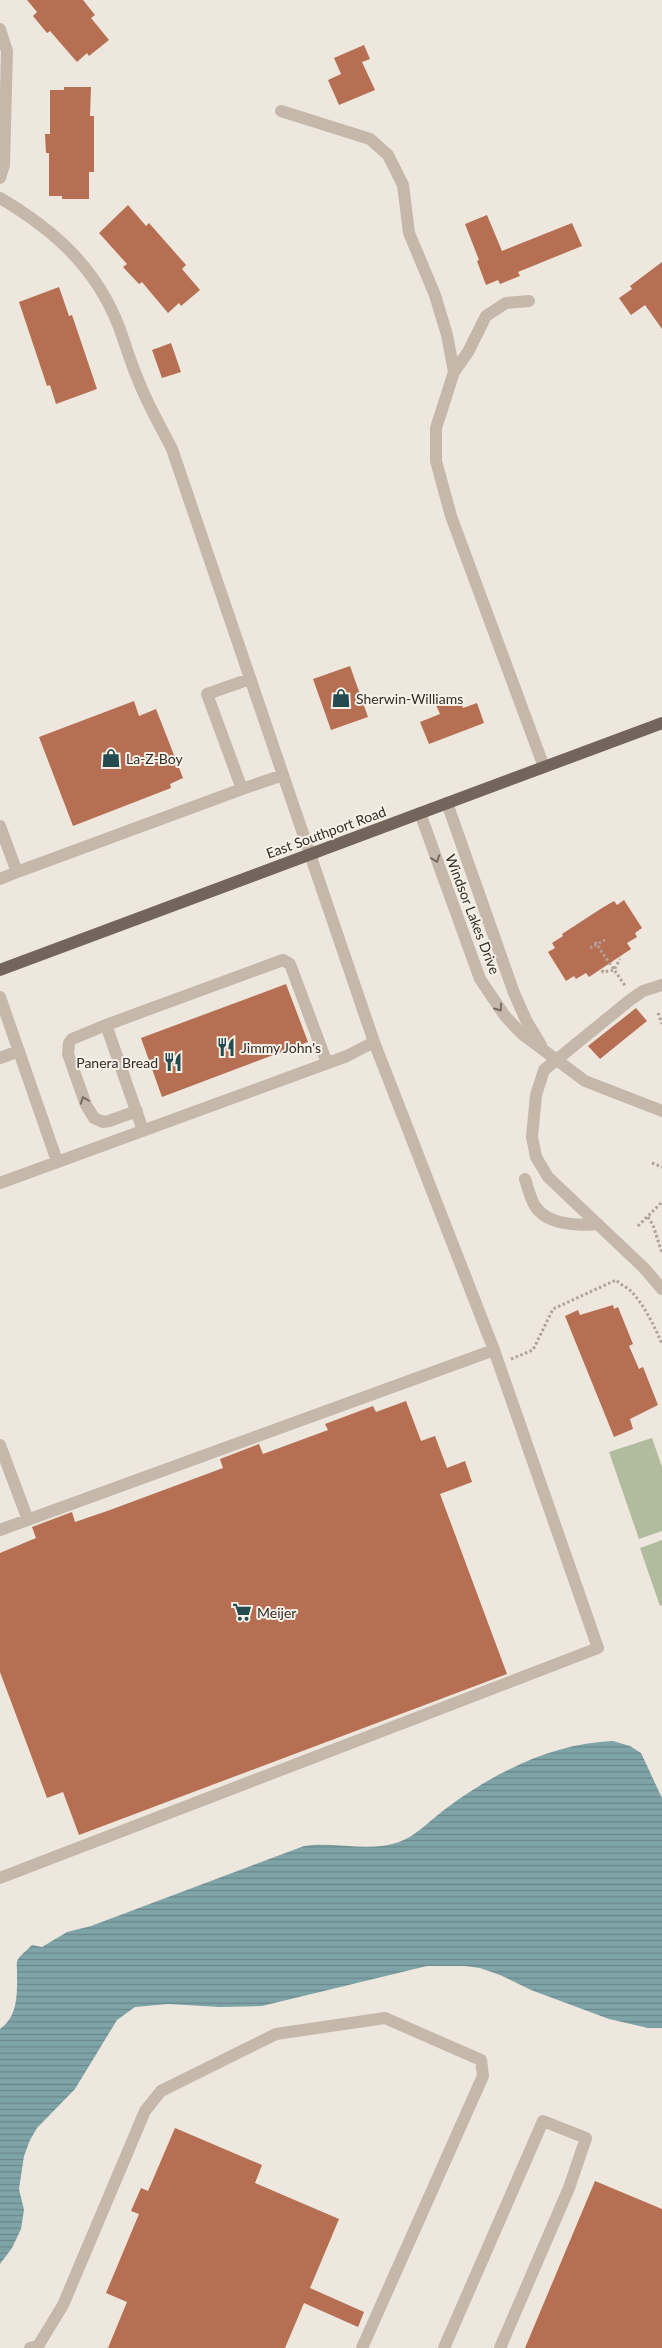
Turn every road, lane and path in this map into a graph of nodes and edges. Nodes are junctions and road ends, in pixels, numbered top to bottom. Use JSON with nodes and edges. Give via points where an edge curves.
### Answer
{"nodes":[{"id":1,"x":0,"y":29,"type":"edge"},
{"id":2,"x":281,"y":111,"type":"dead end"},
{"id":3,"x":0,"y":178,"type":"edge"},
{"id":4,"x":0,"y":198,"type":"edge"},
{"id":5,"x":529,"y":301,"type":"dead end"},
{"id":6,"x":454,"y":372,"type":"junction"},
{"id":7,"x":250,"y":679,"type":"junction"},
{"id":8,"x":662,"y":723,"type":"edge"},
{"id":9,"x":544,"y":767,"type":"junction"},
{"id":10,"x":283,"y":775,"type":"junction"},
{"id":11,"x":242,"y":789,"type":"junction"},
{"id":12,"x":447,"y":803,"type":"junction"},
{"id":13,"x":420,"y":813,"type":"junction"},
{"id":14,"x":0,"y":826,"type":"edge"},
{"id":15,"x":310,"y":854,"type":"junction"},
{"id":16,"x":17,"y":872,"type":"junction"},
{"id":17,"x":0,"y":879,"type":"edge"},
{"id":18,"x":605,"y":940,"type":"dead end"},
{"id":19,"x":596,"y":944,"type":"junction"},
{"id":20,"x":590,"y":948,"type":"dead end"},
{"id":21,"x":620,"y":960,"type":"dead end"},
{"id":22,"x":0,"y":970,"type":"edge"},
{"id":23,"x":602,"y":970,"type":"dead end"},
{"id":24,"x":614,"y":970,"type":"junction"},
{"id":25,"x":662,"y":984,"type":"edge"},
{"id":26,"x":0,"y":996,"type":"edge"},
{"id":27,"x":633,"y":998,"type":"junction"},
{"id":28,"x":658,"y":1013,"type":"dead end"},
{"id":29,"x":662,"y":1023,"type":"edge"},
{"id":30,"x":106,"y":1025,"type":"junction"},
{"id":31,"x":374,"y":1042,"type":"junction"},
{"id":32,"x":19,"y":1051,"type":"junction"},
{"id":33,"x":0,"y":1058,"type":"edge"},
{"id":34,"x":555,"y":1060,"type":"junction"},
{"id":35,"x":327,"y":1063,"type":"junction"},
{"id":36,"x":137,"y":1111,"type":"junction"},
{"id":37,"x":662,"y":1111,"type":"edge"},
{"id":38,"x":144,"y":1130,"type":"junction"},
{"id":39,"x":57,"y":1161,"type":"junction"},
{"id":40,"x":652,"y":1163,"type":"dead end"},
{"id":41,"x":662,"y":1167,"type":"edge"},
{"id":42,"x":525,"y":1179,"type":"dead end"},
{"id":43,"x":0,"y":1183,"type":"edge"},
{"id":44,"x":662,"y":1202,"type":"edge"},
{"id":45,"x":648,"y":1218,"type":"junction"},
{"id":46,"x":598,"y":1224,"type":"junction"},
{"id":47,"x":638,"y":1226,"type":"dead end"},
{"id":48,"x":662,"y":1252,"type":"edge"},
{"id":49,"x":662,"y":1289,"type":"edge"},
{"id":50,"x":662,"y":1344,"type":"edge"},
{"id":51,"x":494,"y":1350,"type":"junction"},
{"id":52,"x":498,"y":1364,"type":"junction"},
{"id":53,"x":0,"y":1445,"type":"edge"},
{"id":54,"x":28,"y":1520,"type":"junction"},
{"id":55,"x":0,"y":1530,"type":"edge"},
{"id":56,"x":0,"y":1878,"type":"edge"},
{"id":57,"x":30,"y":2348,"type":"edge"},
{"id":58,"x":362,"y":2348,"type":"edge"},
{"id":59,"x":444,"y":2348,"type":"edge"},
{"id":60,"x":500,"y":2348,"type":"edge"}],
"edges":[{"from":1,"to":3,"type":"street","via":[[7,51],[4,165]]},
{"from":2,"to":6,"type":"street","via":[[370,139],[388,155],[403,185],[409,233],[435,295]]},
{"from":4,"to":7,"type":"street","via":[[59,238],[82,263],[108,302],[137,378],[172,449]]},
{"from":5,"to":6,"type":"street","via":[[506,303],[486,316]]},
{"from":6,"to":9,"type":"street","via":[[436,428],[436,461],[451,516]]},
{"from":7,"to":10,"type":"street"},
{"from":7,"to":11,"type":"street","via":[[207,694]]},
{"from":8,"to":9,"type":"main road","name":"East Southport Road"},
{"from":9,"to":12,"type":"main road","name":"East Southport Road"},
{"from":10,"to":11,"type":"street"},
{"from":10,"to":15,"type":"street"},
{"from":11,"to":16,"type":"street"},
{"from":12,"to":13,"type":"main road","name":"East Southport Road"},
{"from":12,"to":34,"type":"street","name":"Windsor Lakes Drive","via":[[514,993],[541,1045]]},
{"from":13,"to":15,"type":"main road","name":"East Southport Road"},
{"from":13,"to":34,"type":"street","name":"Windsor Lakes Drive","one_way":true,"via":[[480,979],[504,1016]]},
{"from":14,"to":16,"type":"street"},
{"from":15,"to":22,"type":"main road","name":"East Southport Road"},
{"from":15,"to":31,"type":"street"},
{"from":16,"to":17,"type":"street"},
{"from":18,"to":19,"type":"path"},
{"from":19,"to":20,"type":"path"},
{"from":19,"to":24,"type":"path"},
{"from":21,"to":24,"type":"path"},
{"from":23,"to":24,"type":"path"},
{"from":24,"to":27,"type":"path"},
{"from":25,"to":27,"type":"street"},
{"from":26,"to":32,"type":"street"},
{"from":27,"to":34,"type":"street"},
{"from":28,"to":29,"type":"path"},
{"from":30,"to":35,"type":"street","via":[[283,960],[290,964]]},
{"from":30,"to":36,"type":"street"},
{"from":36,"to":30,"type":"street","one_way":true,"via":[[103,1122],[94,1118],[86,1105],[67,1048],[72,1039]]},
{"from":31,"to":35,"type":"street"},
{"from":31,"to":51,"type":"street"},
{"from":32,"to":33,"type":"street"},
{"from":32,"to":39,"type":"street"},
{"from":34,"to":37,"type":"street","name":"Windsor Lakes Drive","via":[[600,1088]]},
{"from":34,"to":46,"type":"street","via":[[544,1070],[539,1081],[532,1118],[534,1150],[548,1177]]},
{"from":35,"to":38,"type":"street"},
{"from":36,"to":38,"type":"street"},
{"from":38,"to":39,"type":"street"},
{"from":39,"to":43,"type":"street"},
{"from":40,"to":41,"type":"path"},
{"from":42,"to":46,"type":"street","via":[[532,1202],[542,1214],[569,1225]]},
{"from":44,"to":45,"type":"path"},
{"from":45,"to":47,"type":"path"},
{"from":45,"to":48,"type":"path"},
{"from":46,"to":49,"type":"street"},
{"from":50,"to":52,"type":"path","via":[[641,1304],[616,1280],[553,1309],[533,1350]]},
{"from":51,"to":52,"type":"street"},
{"from":51,"to":54,"type":"street"},
{"from":52,"to":56,"type":"street","via":[[598,1648]]},
{"from":53,"to":54,"type":"street"},
{"from":54,"to":55,"type":"street"},
{"from":57,"to":58,"type":"street","via":[[38,2346],[63,2305],[145,2112],[161,2090],[276,2034],[384,2018],[481,2060],[483,2076]]},
{"from":59,"to":60,"type":"street","via":[[543,2121],[586,2138],[569,2188]]}]}
